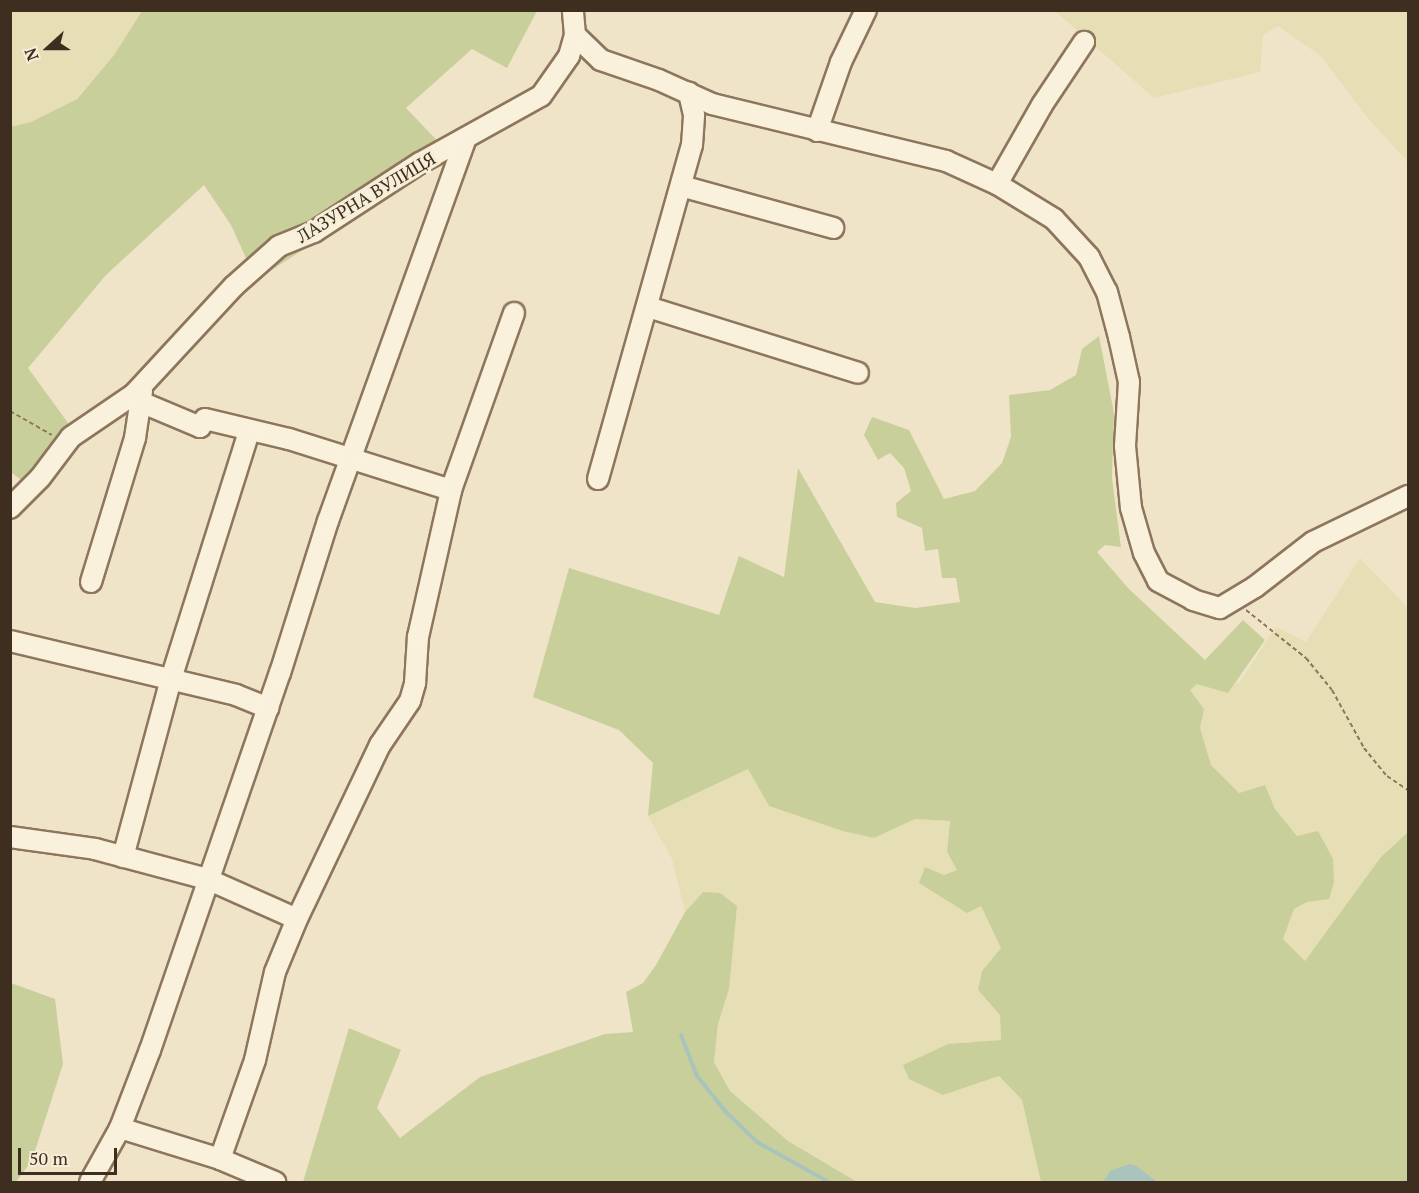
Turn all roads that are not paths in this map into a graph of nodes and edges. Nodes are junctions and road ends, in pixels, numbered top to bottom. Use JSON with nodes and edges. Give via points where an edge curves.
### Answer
{"nodes":[{"id":1,"x":573,"y":10,"type":"edge"},
{"id":2,"x":866,"y":10,"type":"edge"},
{"id":3,"x":575,"y":35,"type":"junction"},
{"id":4,"x":1084,"y":42,"type":"dead end"},
{"id":5,"x":689,"y":93,"type":"junction"},
{"id":6,"x":817,"y":131,"type":"junction"},
{"id":7,"x":465,"y":140,"type":"junction"},
{"id":8,"x":998,"y":184,"type":"junction"},
{"id":9,"x":681,"y":186,"type":"junction"},
{"id":10,"x":833,"y":228,"type":"dead end"},
{"id":11,"x":648,"y":307,"type":"junction"},
{"id":12,"x":514,"y":313,"type":"dead end"},
{"id":13,"x":858,"y":373,"type":"dead end"},
{"id":14,"x":142,"y":394,"type":"junction"},
{"id":15,"x":249,"y":432,"type":"junction"},
{"id":16,"x":350,"y":458,"type":"junction"},
{"id":17,"x":598,"y":479,"type":"dead end"},
{"id":18,"x":451,"y":490,"type":"junction"},
{"id":19,"x":1408,"y":496,"type":"edge"},
{"id":20,"x":10,"y":508,"type":"edge"},
{"id":21,"x":92,"y":582,"type":"dead end"},
{"id":22,"x":10,"y":641,"type":"edge"},
{"id":23,"x":171,"y":679,"type":"junction"},
{"id":24,"x":268,"y":708,"type":"junction"},
{"id":25,"x":10,"y":837,"type":"edge"},
{"id":26,"x":123,"y":857,"type":"junction"},
{"id":27,"x":207,"y":879,"type":"junction"},
{"id":28,"x":297,"y":919,"type":"junction"},
{"id":29,"x":120,"y":1128,"type":"junction"},
{"id":30,"x":220,"y":1159,"type":"junction"},
{"id":31,"x":90,"y":1182,"type":"edge"},
{"id":32,"x":275,"y":1182,"type":"edge"}],
"edges":[{"from":1,"to":3,"type":"street","name":"ЛАЗУРНА ВУЛИЦЯ"},
{"from":2,"to":6,"type":"street","via":[[841,62]]},
{"from":3,"to":5,"type":"street","via":[[601,60]]},
{"from":3,"to":7,"type":"street","name":"ЛАЗУРНА ВУЛИЦЯ","via":[[569,56],[541,96]]},
{"from":4,"to":8,"type":"street","via":[[1042,105]]},
{"from":5,"to":6,"type":"street","via":[[712,104]]},
{"from":5,"to":9,"type":"street","via":[[694,115],[692,145]]},
{"from":6,"to":8,"type":"street","via":[[946,161]]},
{"from":7,"to":14,"type":"street","name":"ЛАЗУРНА ВУЛИЦЯ","via":[[420,163],[314,232],[279,246],[234,286]]},
{"from":7,"to":16,"type":"street"},
{"from":8,"to":19,"type":"street","via":[[1054,219],[1089,257],[1107,292],[1129,382],[1125,446],[1131,508],[1144,553],[1158,581],[1192,600],[1220,608],[1312,542]]},
{"from":9,"to":10,"type":"street"},
{"from":9,"to":11,"type":"street"},
{"from":11,"to":13,"type":"street"},
{"from":11,"to":17,"type":"street"},
{"from":12,"to":18,"type":"street"},
{"from":14,"to":15,"type":"street","via":[[200,427],[205,419]]},
{"from":14,"to":20,"type":"street","name":"ЛАЗУРНА ВУЛИЦЯ","via":[[66,444]]},
{"from":14,"to":21,"type":"street"},
{"from":15,"to":16,"type":"street"},
{"from":15,"to":23,"type":"street"},
{"from":16,"to":18,"type":"street"},
{"from":16,"to":24,"type":"street"},
{"from":18,"to":28,"type":"street","via":[[417,636],[410,702],[380,745]]},
{"from":22,"to":23,"type":"street"},
{"from":23,"to":24,"type":"street","via":[[236,695]]},
{"from":23,"to":26,"type":"street"},
{"from":24,"to":27,"type":"street"},
{"from":25,"to":26,"type":"street","via":[[36,838]]},
{"from":26,"to":27,"type":"street"},
{"from":27,"to":28,"type":"street"},
{"from":27,"to":29,"type":"street"},
{"from":28,"to":30,"type":"street","via":[[275,972],[255,1060]]},
{"from":29,"to":30,"type":"street"},
{"from":29,"to":31,"type":"street"},
{"from":30,"to":32,"type":"street"}]}
